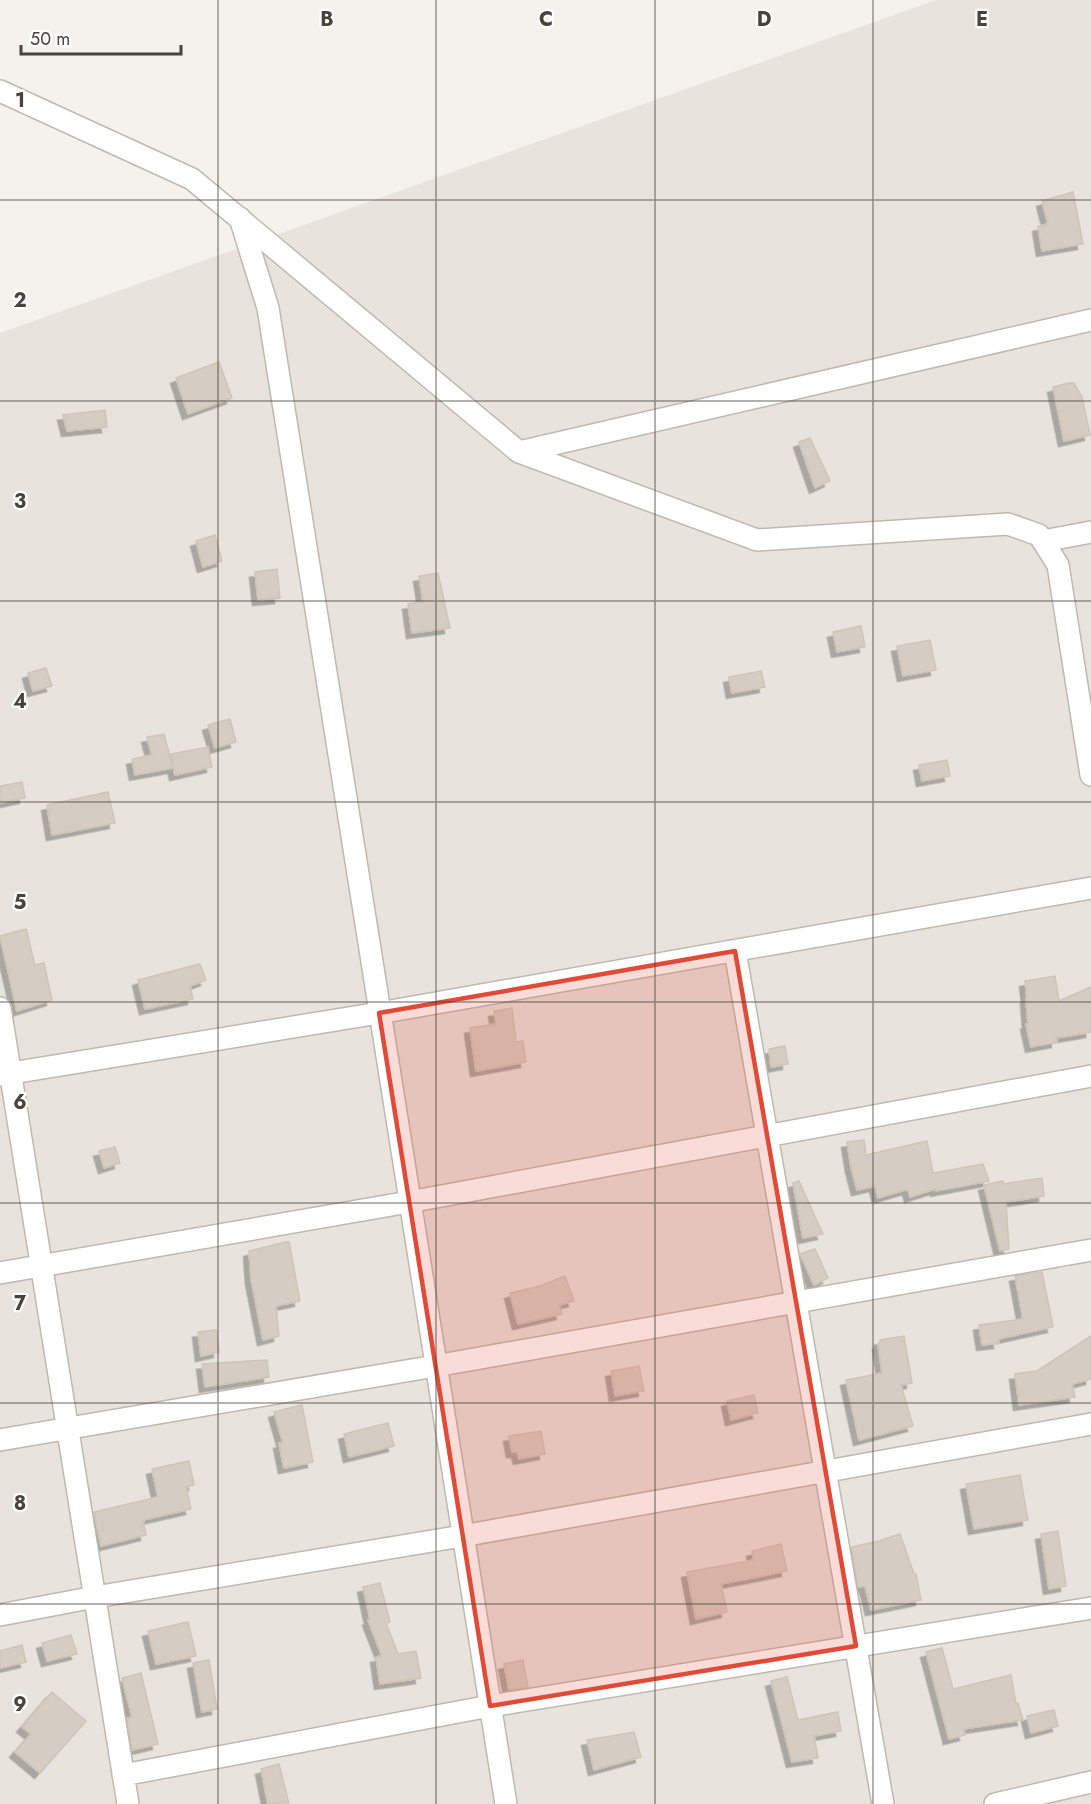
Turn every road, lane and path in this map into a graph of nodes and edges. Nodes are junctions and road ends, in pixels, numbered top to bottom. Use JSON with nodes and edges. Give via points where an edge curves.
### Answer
{"nodes":[{"id":1,"x":0,"y":91,"type":"edge"},
{"id":2,"x":240,"y":218,"type":"junction"},
{"id":3,"x":1091,"y":320,"type":"edge"},
{"id":4,"x":519,"y":452,"type":"junction"},
{"id":5,"x":1091,"y":532,"type":"edge"},
{"id":6,"x":1043,"y":541,"type":"junction"},
{"id":7,"x":1091,"y":775,"type":"edge"},
{"id":8,"x":1091,"y":888,"type":"edge"},
{"id":9,"x":735,"y":951,"type":"junction"},
{"id":10,"x":0,"y":1008,"type":"edge"},
{"id":11,"x":379,"y":1013,"type":"junction"},
{"id":12,"x":5,"y":1074,"type":"edge"},
{"id":13,"x":1091,"y":1076,"type":"edge"},
{"id":14,"x":767,"y":1136,"type":"junction"},
{"id":15,"x":409,"y":1202,"type":"junction"},
{"id":16,"x":1091,"y":1250,"type":"edge"},
{"id":17,"x":41,"y":1265,"type":"junction"},
{"id":18,"x":0,"y":1273,"type":"edge"},
{"id":19,"x":796,"y":1302,"type":"junction"},
{"id":20,"x":435,"y":1366,"type":"junction"},
{"id":21,"x":1091,"y":1424,"type":"edge"},
{"id":22,"x":67,"y":1427,"type":"junction"},
{"id":23,"x":0,"y":1440,"type":"edge"},
{"id":24,"x":825,"y":1472,"type":"junction"},
{"id":25,"x":462,"y":1536,"type":"junction"},
{"id":26,"x":95,"y":1597,"type":"junction"},
{"id":27,"x":1091,"y":1608,"type":"edge"},
{"id":28,"x":0,"y":1616,"type":"edge"},
{"id":29,"x":856,"y":1646,"type":"junction"},
{"id":30,"x":490,"y":1706,"type":"junction"},
{"id":31,"x":123,"y":1775,"type":"junction"},
{"id":32,"x":1091,"y":1782,"type":"edge"},
{"id":33,"x":128,"y":1804,"type":"edge"},
{"id":34,"x":506,"y":1804,"type":"edge"},
{"id":35,"x":883,"y":1804,"type":"edge"},
{"id":36,"x":995,"y":1804,"type":"edge"}],
"edges":[{"from":1,"to":2,"type":"street","via":[[192,178]]},
{"from":2,"to":4,"type":"street"},
{"from":2,"to":11,"type":"street","via":[[268,308]]},
{"from":3,"to":4,"type":"street"},
{"from":4,"to":6,"type":"street","via":[[757,540],[1008,524],[1039,535]]},
{"from":5,"to":6,"type":"street"},
{"from":6,"to":7,"type":"street","via":[[1058,565]]},
{"from":8,"to":9,"type":"street"},
{"from":9,"to":11,"type":"street"},
{"from":9,"to":14,"type":"street"},
{"from":10,"to":12,"type":"street"},
{"from":11,"to":12,"type":"street"},
{"from":11,"to":15,"type":"street"},
{"from":12,"to":17,"type":"street"},
{"from":13,"to":14,"type":"street"},
{"from":14,"to":15,"type":"street"},
{"from":14,"to":19,"type":"street"},
{"from":15,"to":17,"type":"street"},
{"from":15,"to":20,"type":"street"},
{"from":16,"to":19,"type":"street"},
{"from":17,"to":18,"type":"street"},
{"from":17,"to":22,"type":"street"},
{"from":19,"to":20,"type":"street"},
{"from":19,"to":24,"type":"street"},
{"from":20,"to":22,"type":"street"},
{"from":20,"to":25,"type":"street"},
{"from":21,"to":24,"type":"street"},
{"from":22,"to":23,"type":"street"},
{"from":22,"to":26,"type":"street"},
{"from":24,"to":25,"type":"street"},
{"from":24,"to":29,"type":"street"},
{"from":25,"to":26,"type":"street"},
{"from":25,"to":30,"type":"street"},
{"from":26,"to":28,"type":"street"},
{"from":26,"to":31,"type":"street"},
{"from":27,"to":29,"type":"street"},
{"from":29,"to":30,"type":"street"},
{"from":29,"to":35,"type":"street"},
{"from":30,"to":31,"type":"street"},
{"from":30,"to":34,"type":"street"},
{"from":31,"to":33,"type":"street"},
{"from":32,"to":36,"type":"street"}]}
